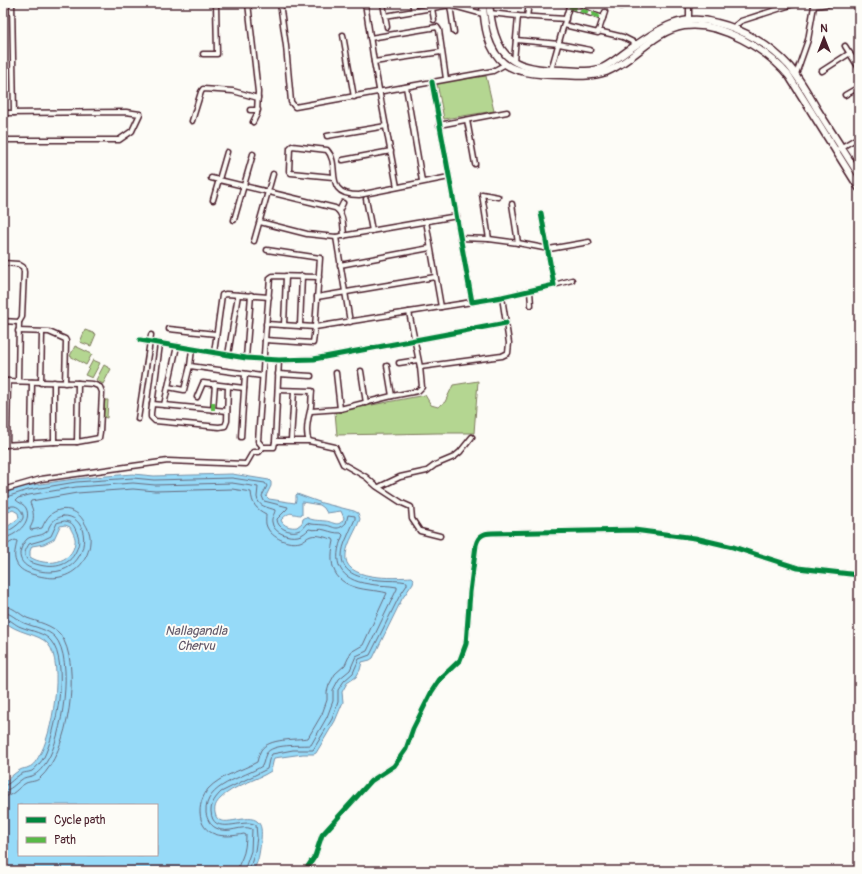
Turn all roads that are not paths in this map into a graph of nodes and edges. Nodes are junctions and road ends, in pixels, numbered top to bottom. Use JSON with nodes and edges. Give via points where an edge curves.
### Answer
{"nodes":[{"id":1,"x":12,"y":3,"type":"edge"},
{"id":2,"x":216,"y":3,"type":"edge"},
{"id":3,"x":248,"y":3,"type":"edge"},
{"id":4,"x":280,"y":3,"type":"edge"},
{"id":5,"x":365,"y":3,"type":"edge"},
{"id":6,"x":383,"y":3,"type":"edge"},
{"id":7,"x":412,"y":3,"type":"edge"},
{"id":8,"x":483,"y":3,"type":"edge"},
{"id":9,"x":489,"y":3,"type":"edge"},
{"id":10,"x":529,"y":3,"type":"edge"},
{"id":11,"x":689,"y":3,"type":"edge"},
{"id":12,"x":797,"y":3,"type":"edge"},
{"id":13,"x":836,"y":3,"type":"edge"},
{"id":14,"x":813,"y":4,"type":"edge"},
{"id":15,"x":450,"y":5,"type":"junction"},
{"id":16,"x":570,"y":5,"type":"edge"},
{"id":17,"x":432,"y":8,"type":"junction"},
{"id":18,"x":414,"y":11,"type":"junction"},
{"id":19,"x":605,"y":12,"type":"dead end"},
{"id":20,"x":487,"y":13,"type":"junction"},
{"id":21,"x":385,"y":16,"type":"junction"},
{"id":22,"x":518,"y":16,"type":"junction"},
{"id":23,"x":527,"y":17,"type":"junction"},
{"id":24,"x":603,"y":18,"type":"junction"},
{"id":25,"x":566,"y":19,"type":"junction"},
{"id":26,"x":434,"y":20,"type":"dead end"},
{"id":27,"x":689,"y":20,"type":"junction"},
{"id":28,"x":564,"y":25,"type":"junction"},
{"id":29,"x":387,"y":27,"type":"dead end"},
{"id":30,"x":598,"y":31,"type":"junction"},
{"id":31,"x":731,"y":31,"type":"junction"},
{"id":32,"x":454,"y":32,"type":"dead end"},
{"id":33,"x":343,"y":35,"type":"dead end"},
{"id":34,"x":370,"y":38,"type":"junction"},
{"id":35,"x":516,"y":40,"type":"junction"},
{"id":36,"x":558,"y":44,"type":"junction"},
{"id":37,"x":637,"y":44,"type":"junction"},
{"id":38,"x":845,"y":46,"type":"dead end"},
{"id":39,"x":590,"y":50,"type":"dead end"},
{"id":40,"x":441,"y":52,"type":"junction"},
{"id":41,"x":850,"y":53,"type":"junction"},
{"id":42,"x":203,"y":54,"type":"dead end"},
{"id":43,"x":374,"y":62,"type":"junction"},
{"id":44,"x":514,"y":62,"type":"junction"},
{"id":45,"x":506,"y":64,"type":"junction"},
{"id":46,"x":859,"y":68,"type":"edge"},
{"id":47,"x":552,"y":70,"type":"junction"},
{"id":48,"x":822,"y":71,"type":"dead end"},
{"id":49,"x":796,"y":74,"type":"junction"},
{"id":50,"x":446,"y":80,"type":"junction"},
{"id":51,"x":432,"y":82,"type":"junction"},
{"id":52,"x":406,"y":87,"type":"junction"},
{"id":53,"x":859,"y":87,"type":"edge"},
{"id":54,"x":380,"y":92,"type":"junction"},
{"id":55,"x":845,"y":95,"type":"dead end"},
{"id":56,"x":354,"y":97,"type":"junction"},
{"id":57,"x":258,"y":98,"type":"junction"},
{"id":58,"x":250,"y":110,"type":"dead end"},
{"id":59,"x":258,"y":110,"type":"junction"},
{"id":60,"x":507,"y":112,"type":"dead end"},
{"id":61,"x":14,"y":113,"type":"junction"},
{"id":62,"x":3,"y":114,"type":"edge"},
{"id":63,"x":468,"y":120,"type":"junction"},
{"id":64,"x":192,"y":121,"type":"dead end"},
{"id":65,"x":253,"y":122,"type":"dead end"},
{"id":66,"x":439,"y":125,"type":"junction"},
{"id":67,"x":386,"y":126,"type":"junction"},
{"id":68,"x":327,"y":136,"type":"dead end"},
{"id":69,"x":859,"y":137,"type":"edge"},
{"id":70,"x":3,"y":140,"type":"edge"},
{"id":71,"x":841,"y":147,"type":"junction"},
{"id":72,"x":391,"y":151,"type":"junction"},
{"id":73,"x":835,"y":151,"type":"junction"},
{"id":74,"x":227,"y":152,"type":"dead end"},
{"id":75,"x":253,"y":154,"type":"dead end"},
{"id":76,"x":343,"y":160,"type":"dead end"},
{"id":77,"x":475,"y":164,"type":"dead end"},
{"id":78,"x":273,"y":174,"type":"dead end"},
{"id":79,"x":859,"y":175,"type":"edge"},
{"id":80,"x":333,"y":177,"type":"junction"},
{"id":81,"x":449,"y":177,"type":"junction"},
{"id":82,"x":211,"y":178,"type":"dead end"},
{"id":83,"x":218,"y":180,"type":"junction"},
{"id":84,"x":422,"y":182,"type":"junction"},
{"id":85,"x":244,"y":186,"type":"junction"},
{"id":86,"x":397,"y":187,"type":"junction"},
{"id":87,"x":859,"y":188,"type":"edge"},
{"id":88,"x":268,"y":193,"type":"junction"},
{"id":89,"x":498,"y":197,"type":"dead end"},
{"id":90,"x":366,"y":199,"type":"dead end"},
{"id":91,"x":213,"y":200,"type":"dead end"},
{"id":92,"x":342,"y":203,"type":"dead end"},
{"id":93,"x":512,"y":204,"type":"dead end"},
{"id":94,"x":339,"y":211,"type":"junction"},
{"id":95,"x":541,"y":213,"type":"dead end"},
{"id":96,"x":457,"y":216,"type":"junction"},
{"id":97,"x":234,"y":220,"type":"dead end"},
{"id":98,"x":426,"y":221,"type":"junction"},
{"id":99,"x":260,"y":222,"type":"junction"},
{"id":100,"x":372,"y":231,"type":"junction"},
{"id":101,"x":344,"y":236,"type":"junction"},
{"id":102,"x":336,"y":237,"type":"junction"},
{"id":103,"x":460,"y":238,"type":"junction"},
{"id":104,"x":489,"y":239,"type":"junction"},
{"id":105,"x":254,"y":241,"type":"dead end"},
{"id":106,"x":590,"y":242,"type":"dead end"},
{"id":107,"x":518,"y":243,"type":"junction"},
{"id":108,"x":430,"y":248,"type":"junction"},
{"id":109,"x":549,"y":249,"type":"junction"},
{"id":110,"x":267,"y":250,"type":"dead end"},
{"id":111,"x":3,"y":263,"type":"edge"},
{"id":112,"x":340,"y":265,"type":"junction"},
{"id":113,"x":286,"y":276,"type":"junction"},
{"id":114,"x":302,"y":276,"type":"junction"},
{"id":115,"x":319,"y":277,"type":"junction"},
{"id":116,"x":435,"y":277,"type":"junction"},
{"id":117,"x":572,"y":280,"type":"dead end"},
{"id":118,"x":554,"y":284,"type":"junction"},
{"id":119,"x":530,"y":291,"type":"junction"},
{"id":120,"x":345,"y":293,"type":"junction"},
{"id":121,"x":238,"y":295,"type":"junction"},
{"id":122,"x":251,"y":295,"type":"junction"},
{"id":123,"x":269,"y":297,"type":"junction"},
{"id":124,"x":317,"y":297,"type":"junction"},
{"id":125,"x":502,"y":297,"type":"junction"},
{"id":126,"x":472,"y":302,"type":"junction"},
{"id":127,"x":531,"y":305,"type":"dead end"},
{"id":128,"x":441,"y":307,"type":"junction"},
{"id":129,"x":409,"y":312,"type":"junction"},
{"id":130,"x":3,"y":321,"type":"edge"},
{"id":131,"x":20,"y":322,"type":"junction"},
{"id":132,"x":350,"y":322,"type":"junction"},
{"id":133,"x":506,"y":323,"type":"junction"},
{"id":134,"x":266,"y":324,"type":"junction"},
{"id":135,"x":284,"y":324,"type":"junction"},
{"id":136,"x":300,"y":326,"type":"junction"},
{"id":137,"x":315,"y":327,"type":"junction"},
{"id":138,"x":169,"y":329,"type":"dead end"},
{"id":139,"x":18,"y":331,"type":"junction"},
{"id":140,"x":42,"y":333,"type":"junction"},
{"id":141,"x":216,"y":334,"type":"junction"},
{"id":142,"x":150,"y":335,"type":"dead end"},
{"id":143,"x":140,"y":340,"type":"dead end"},
{"id":144,"x":265,"y":340,"type":"junction"},
{"id":145,"x":414,"y":340,"type":"junction"},
{"id":146,"x":150,"y":341,"type":"junction"},
{"id":147,"x":160,"y":344,"type":"junction"},
{"id":148,"x":177,"y":346,"type":"junction"},
{"id":149,"x":192,"y":349,"type":"junction"},
{"id":150,"x":214,"y":353,"type":"junction"},
{"id":151,"x":228,"y":355,"type":"junction"},
{"id":152,"x":246,"y":358,"type":"junction"},
{"id":153,"x":264,"y":359,"type":"junction"},
{"id":154,"x":279,"y":360,"type":"junction"},
{"id":155,"x":418,"y":360,"type":"junction"},
{"id":156,"x":399,"y":363,"type":"dead end"},
{"id":157,"x":190,"y":366,"type":"junction"},
{"id":158,"x":387,"y":366,"type":"dead end"},
{"id":159,"x":420,"y":368,"type":"junction"},
{"id":160,"x":361,"y":371,"type":"dead end"},
{"id":161,"x":336,"y":373,"type":"dead end"},
{"id":162,"x":245,"y":374,"type":"junction"},
{"id":163,"x":278,"y":374,"type":"junction"},
{"id":164,"x":262,"y":376,"type":"junction"},
{"id":165,"x":311,"y":376,"type":"dead end"},
{"id":166,"x":3,"y":381,"type":"edge"},
{"id":167,"x":8,"y":381,"type":"junction"},
{"id":168,"x":18,"y":381,"type":"junction"},
{"id":169,"x":32,"y":382,"type":"junction"},
{"id":170,"x":54,"y":382,"type":"junction"},
{"id":171,"x":41,"y":383,"type":"junction"},
{"id":172,"x":65,"y":383,"type":"junction"},
{"id":173,"x":78,"y":383,"type":"junction"},
{"id":174,"x":215,"y":384,"type":"junction"},
{"id":175,"x":311,"y":385,"type":"dead end"},
{"id":176,"x":228,"y":386,"type":"junction"},
{"id":177,"x":168,"y":387,"type":"junction"},
{"id":178,"x":244,"y":388,"type":"junction"},
{"id":179,"x":278,"y":390,"type":"junction"},
{"id":180,"x":294,"y":391,"type":"junction"},
{"id":181,"x":312,"y":391,"type":"junction"},
{"id":182,"x":392,"y":396,"type":"junction"},
{"id":183,"x":197,"y":398,"type":"dead end"},
{"id":184,"x":366,"y":403,"type":"junction"},
{"id":185,"x":152,"y":404,"type":"junction"},
{"id":186,"x":164,"y":405,"type":"junction"},
{"id":187,"x":340,"y":409,"type":"junction"},
{"id":188,"x":213,"y":410,"type":"junction"},
{"id":189,"x":228,"y":411,"type":"junction"},
{"id":190,"x":310,"y":411,"type":"junction"},
{"id":191,"x":138,"y":419,"type":"dead end"},
{"id":192,"x":241,"y":437,"type":"dead end"},
{"id":193,"x":472,"y":437,"type":"dead end"},
{"id":194,"x":291,"y":440,"type":"junction"},
{"id":195,"x":309,"y":440,"type":"junction"},
{"id":196,"x":54,"y":442,"type":"junction"},
{"id":197,"x":76,"y":442,"type":"junction"},
{"id":198,"x":275,"y":442,"type":"junction"},
{"id":199,"x":30,"y":444,"type":"junction"},
{"id":200,"x":5,"y":445,"type":"edge"},
{"id":201,"x":263,"y":448,"type":"junction"},
{"id":202,"x":379,"y":487,"type":"junction"},
{"id":203,"x":3,"y":490,"type":"edge"},
{"id":204,"x":440,"y":536,"type":"dead end"},
{"id":205,"x":859,"y":575,"type":"edge"},
{"id":206,"x":305,"y":871,"type":"edge"}],
"edges":[{"from":1,"to":61,"type":"street"},
{"from":2,"to":42,"type":"street","via":[[216,54]]},
{"from":3,"to":57,"type":"street"},
{"from":4,"to":56,"type":"street","via":[[292,104],[298,107]]},
{"from":5,"to":34,"type":"street"},
{"from":6,"to":21,"type":"street"},
{"from":7,"to":18,"type":"street"},
{"from":8,"to":20,"type":"main road"},
{"from":9,"to":20,"type":"main road"},
{"from":10,"to":23,"type":"street"},
{"from":11,"to":27,"type":"street"},
{"from":12,"to":31,"type":"street","via":[[741,22]]},
{"from":13,"to":14,"type":"street"},
{"from":14,"to":49,"type":"street","via":[[808,40]]},
{"from":15,"to":17,"type":"street"},
{"from":15,"to":20,"type":"street"},
{"from":15,"to":32,"type":"street"},
{"from":16,"to":24,"type":"street"},
{"from":16,"to":25,"type":"street"},
{"from":17,"to":18,"type":"street"},
{"from":17,"to":26,"type":"street"},
{"from":18,"to":21,"type":"street"},
{"from":19,"to":24,"type":"street"},
{"from":20,"to":22,"type":"street"},
{"from":20,"to":44,"type":"main road","via":[[499,44]]},
{"from":20,"to":45,"type":"main road","via":[[488,36],[492,48]]},
{"from":21,"to":29,"type":"street"},
{"from":22,"to":23,"type":"street"},
{"from":22,"to":35,"type":"street"},
{"from":23,"to":25,"type":"street"},
{"from":24,"to":30,"type":"street"},
{"from":25,"to":28,"type":"street"},
{"from":27,"to":31,"type":"main road","via":[[708,20]]},
{"from":27,"to":37,"type":"main road","via":[[664,26]]},
{"from":28,"to":30,"type":"street"},
{"from":28,"to":36,"type":"street"},
{"from":30,"to":37,"type":"street","via":[[623,37]]},
{"from":31,"to":45,"type":"main road","via":[[698,26],[677,28],[657,37],[614,68],[596,75],[551,75],[516,69]]},
{"from":31,"to":49,"type":"main road","via":[[770,49]]},
{"from":31,"to":73,"type":"main road","via":[[784,69]]},
{"from":33,"to":56,"type":"street"},
{"from":34,"to":40,"type":"street","via":[[437,27]]},
{"from":34,"to":43,"type":"street"},
{"from":35,"to":36,"type":"street"},
{"from":35,"to":44,"type":"street"},
{"from":36,"to":39,"type":"street"},
{"from":36,"to":47,"type":"street"},
{"from":37,"to":47,"type":"main road","via":[[612,63],[595,70]]},
{"from":38,"to":41,"type":"street"},
{"from":40,"to":43,"type":"street"},
{"from":40,"to":50,"type":"street"},
{"from":41,"to":46,"type":"street"},
{"from":41,"to":48,"type":"street"},
{"from":43,"to":54,"type":"street"},
{"from":44,"to":47,"type":"main road"},
{"from":45,"to":50,"type":"street","via":[[493,71]]},
{"from":49,"to":71,"type":"main road"},
{"from":50,"to":51,"type":"street"},
{"from":51,"to":52,"type":"street"},
{"from":51,"to":66,"type":"street"},
{"from":52,"to":54,"type":"street"},
{"from":52,"to":84,"type":"street"},
{"from":53,"to":55,"type":"street"},
{"from":54,"to":56,"type":"street"},
{"from":54,"to":67,"type":"street"},
{"from":57,"to":59,"type":"street"},
{"from":57,"to":64,"type":"street","via":[[233,91],[202,89]]},
{"from":58,"to":59,"type":"street"},
{"from":59,"to":65,"type":"street"},
{"from":60,"to":63,"type":"street"},
{"from":61,"to":62,"type":"street"},
{"from":61,"to":70,"type":"street","via":[[140,114],[132,131],[119,140]]},
{"from":63,"to":66,"type":"street"},
{"from":63,"to":77,"type":"street"},
{"from":66,"to":81,"type":"street"},
{"from":67,"to":68,"type":"street"},
{"from":67,"to":72,"type":"street"},
{"from":69,"to":71,"type":"street"},
{"from":71,"to":73,"type":"street"},
{"from":71,"to":79,"type":"main road"},
{"from":72,"to":76,"type":"street"},
{"from":72,"to":86,"type":"street"},
{"from":73,"to":87,"type":"main road"},
{"from":74,"to":83,"type":"street"},
{"from":75,"to":85,"type":"street"},
{"from":78,"to":88,"type":"street"},
{"from":80,"to":80,"type":"street","via":[[291,173],[290,148],[292,146],[327,150],[330,153]]},
{"from":80,"to":86,"type":"street","via":[[341,191],[348,195]]},
{"from":81,"to":84,"type":"street"},
{"from":81,"to":96,"type":"street"},
{"from":82,"to":83,"type":"street"},
{"from":83,"to":85,"type":"street"},
{"from":83,"to":91,"type":"street"},
{"from":84,"to":86,"type":"street"},
{"from":85,"to":88,"type":"street"},
{"from":85,"to":97,"type":"street"},
{"from":88,"to":94,"type":"street"},
{"from":88,"to":99,"type":"street"},
{"from":89,"to":104,"type":"street","via":[[482,194]]},
{"from":90,"to":100,"type":"street"},
{"from":92,"to":94,"type":"street"},
{"from":93,"to":107,"type":"street"},
{"from":94,"to":101,"type":"street"},
{"from":95,"to":109,"type":"street"},
{"from":96,"to":98,"type":"street"},
{"from":96,"to":103,"type":"street"},
{"from":98,"to":100,"type":"street"},
{"from":98,"to":108,"type":"street"},
{"from":99,"to":102,"type":"street","via":[[307,234]]},
{"from":99,"to":105,"type":"street"},
{"from":100,"to":101,"type":"street"},
{"from":101,"to":102,"type":"street"},
{"from":102,"to":112,"type":"street"},
{"from":103,"to":104,"type":"street"},
{"from":103,"to":126,"type":"street"},
{"from":104,"to":107,"type":"street"},
{"from":106,"to":109,"type":"street"},
{"from":107,"to":109,"type":"street"},
{"from":108,"to":112,"type":"street"},
{"from":108,"to":116,"type":"street"},
{"from":109,"to":118,"type":"street"},
{"from":110,"to":115,"type":"street","via":[[320,258]]},
{"from":111,"to":131,"type":"street","via":[[23,267]]},
{"from":112,"to":120,"type":"street"},
{"from":113,"to":114,"type":"street"},
{"from":113,"to":123,"type":"street","via":[[270,278]]},
{"from":113,"to":135,"type":"street"},
{"from":114,"to":115,"type":"street"},
{"from":114,"to":136,"type":"street"},
{"from":115,"to":124,"type":"street"},
{"from":116,"to":120,"type":"street"},
{"from":116,"to":128,"type":"street"},
{"from":117,"to":118,"type":"street"},
{"from":118,"to":119,"type":"street"},
{"from":119,"to":125,"type":"street"},
{"from":119,"to":127,"type":"street"},
{"from":120,"to":124,"type":"street"},
{"from":120,"to":132,"type":"street"},
{"from":121,"to":122,"type":"street"},
{"from":121,"to":141,"type":"street","via":[[221,296]]},
{"from":121,"to":151,"type":"street"},
{"from":122,"to":123,"type":"street"},
{"from":122,"to":152,"type":"street"},
{"from":123,"to":134,"type":"street"},
{"from":124,"to":137,"type":"street"},
{"from":125,"to":126,"type":"street"},
{"from":125,"to":133,"type":"street"},
{"from":126,"to":128,"type":"street"},
{"from":128,"to":129,"type":"street"},
{"from":129,"to":132,"type":"street"},
{"from":129,"to":145,"type":"street"},
{"from":130,"to":131,"type":"street"},
{"from":131,"to":139,"type":"street"},
{"from":132,"to":137,"type":"street"},
{"from":133,"to":145,"type":"street"},
{"from":133,"to":159,"type":"street","via":[[510,347],[506,354]]},
{"from":134,"to":135,"type":"street"},
{"from":134,"to":144,"type":"street"},
{"from":135,"to":136,"type":"street"},
{"from":136,"to":137,"type":"street"},
{"from":137,"to":144,"type":"street","via":[[311,344]]},
{"from":138,"to":141,"type":"street"},
{"from":139,"to":140,"type":"street"},
{"from":139,"to":168,"type":"street"},
{"from":140,"to":171,"type":"street"},
{"from":140,"to":172,"type":"street","via":[[49,332],[63,337],[66,341]]},
{"from":141,"to":150,"type":"street"},
{"from":142,"to":146,"type":"street"},
{"from":143,"to":146,"type":"street"},
{"from":144,"to":153,"type":"street"},
{"from":145,"to":154,"type":"street","via":[[314,359]]},
{"from":145,"to":155,"type":"street"},
{"from":146,"to":147,"type":"street"},
{"from":146,"to":191,"type":"street"},
{"from":147,"to":148,"type":"street"},
{"from":147,"to":185,"type":"street"},
{"from":148,"to":149,"type":"street"},
{"from":148,"to":177,"type":"street"},
{"from":149,"to":150,"type":"street"},
{"from":149,"to":157,"type":"street"},
{"from":150,"to":151,"type":"street"},
{"from":151,"to":152,"type":"street"},
{"from":152,"to":153,"type":"street"},
{"from":153,"to":154,"type":"street"},
{"from":153,"to":164,"type":"street"},
{"from":154,"to":163,"type":"street"},
{"from":155,"to":156,"type":"street"},
{"from":155,"to":159,"type":"street"},
{"from":157,"to":162,"type":"street"},
{"from":157,"to":177,"type":"street","via":[[184,390]]},
{"from":158,"to":182,"type":"street"},
{"from":159,"to":182,"type":"street","via":[[421,389]]},
{"from":160,"to":184,"type":"street"},
{"from":161,"to":187,"type":"street"},
{"from":162,"to":164,"type":"street"},
{"from":162,"to":178,"type":"street"},
{"from":163,"to":165,"type":"street"},
{"from":163,"to":179,"type":"street"},
{"from":164,"to":201,"type":"street","via":[[258,441]]},
{"from":166,"to":167,"type":"street"},
{"from":167,"to":168,"type":"street"},
{"from":167,"to":200,"type":"street"},
{"from":168,"to":169,"type":"street"},
{"from":169,"to":171,"type":"street"},
{"from":169,"to":199,"type":"street"},
{"from":170,"to":171,"type":"street"},
{"from":170,"to":172,"type":"street"},
{"from":170,"to":196,"type":"street"},
{"from":172,"to":173,"type":"street"},
{"from":173,"to":197,"type":"street"},
{"from":173,"to":197,"type":"street","via":[[93,384],[100,387],[102,392],[99,438]]},
{"from":174,"to":176,"type":"street"},
{"from":174,"to":183,"type":"street","via":[[202,383]]},
{"from":174,"to":188,"type":"street"},
{"from":175,"to":181,"type":"street"},
{"from":176,"to":178,"type":"street"},
{"from":176,"to":189,"type":"street"},
{"from":177,"to":186,"type":"street"},
{"from":178,"to":192,"type":"street"},
{"from":179,"to":180,"type":"street"},
{"from":179,"to":198,"type":"street"},
{"from":180,"to":181,"type":"street"},
{"from":180,"to":194,"type":"street"},
{"from":181,"to":190,"type":"street"},
{"from":182,"to":184,"type":"street"},
{"from":184,"to":187,"type":"street"},
{"from":185,"to":186,"type":"street"},
{"from":185,"to":189,"type":"street","via":[[151,417],[158,422],[222,427],[226,424]]},
{"from":186,"to":188,"type":"street"},
{"from":187,"to":190,"type":"street"},
{"from":188,"to":189,"type":"street"},
{"from":190,"to":195,"type":"street","via":[[307,439]]},
{"from":193,"to":202,"type":"street","via":[[454,457],[435,465],[427,472],[400,477]]},
{"from":194,"to":195,"type":"street"},
{"from":194,"to":198,"type":"street"},
{"from":195,"to":202,"type":"street","via":[[335,447],[344,464]]},
{"from":196,"to":197,"type":"street"},
{"from":196,"to":199,"type":"street"},
{"from":198,"to":201,"type":"street","via":[[274,447]]},
{"from":199,"to":200,"type":"street"},
{"from":201,"to":203,"type":"street","via":[[259,452],[254,452],[246,464],[168,461],[41,479]]},
{"from":202,"to":204,"type":"street","via":[[410,507],[412,519],[420,531]]},
{"from":205,"to":206,"type":"street","via":[[798,568],[695,538],[634,530],[486,533],[477,540],[466,644],[460,660],[432,690],[406,749],[394,766],[371,781],[322,835],[315,856]]}]}
